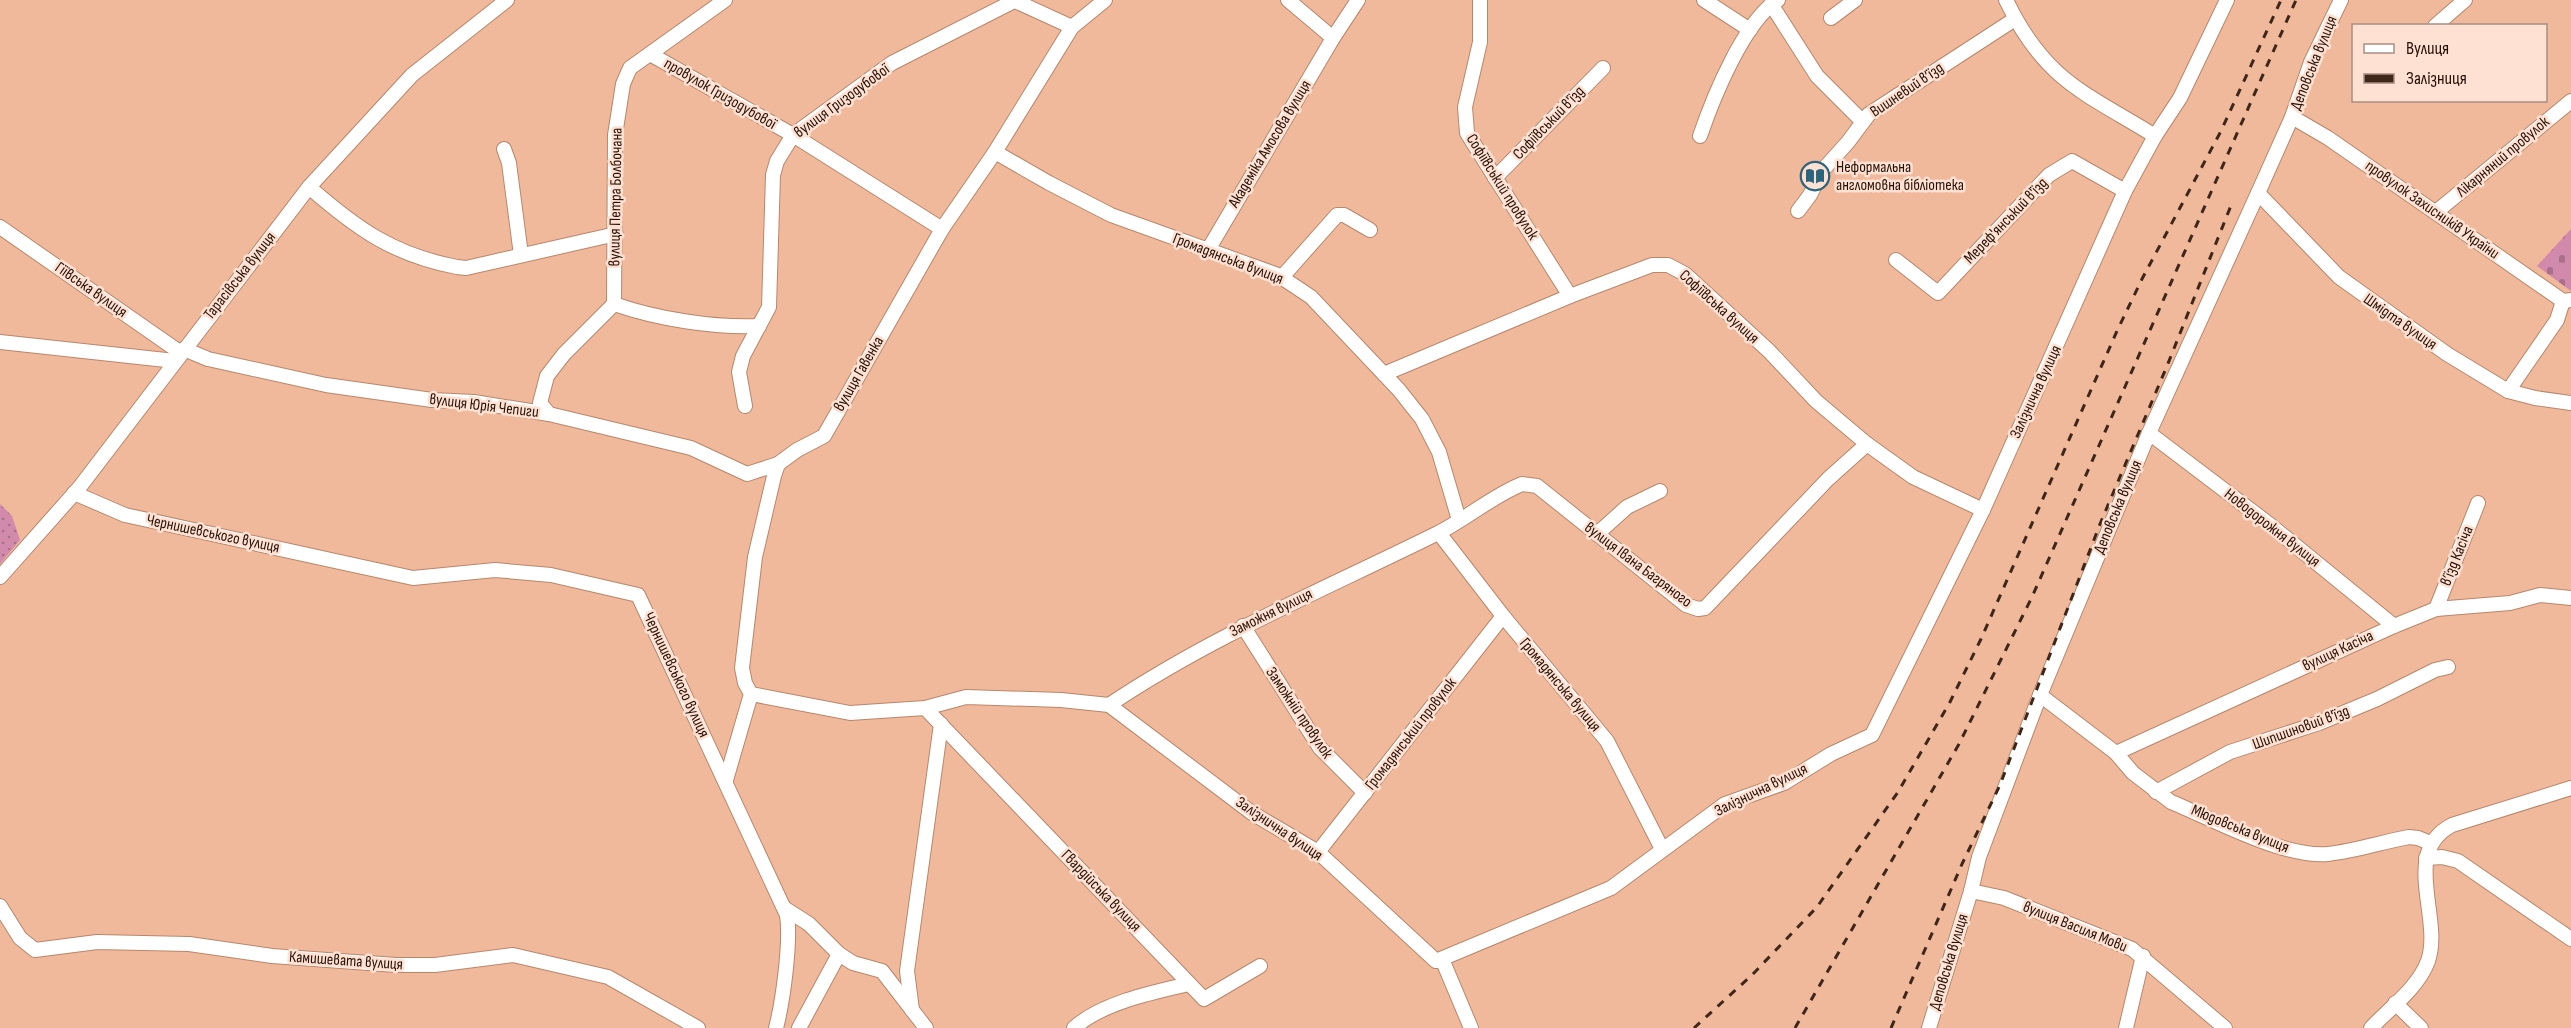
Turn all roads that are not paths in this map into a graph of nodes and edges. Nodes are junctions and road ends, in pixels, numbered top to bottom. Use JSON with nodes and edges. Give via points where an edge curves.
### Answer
{"nodes":[{"id":1,"x":507,"y":0,"type":"edge"},
{"id":2,"x":725,"y":0,"type":"edge"},
{"id":3,"x":1013,"y":0,"type":"edge"},
{"id":4,"x":1105,"y":0,"type":"edge"},
{"id":5,"x":1288,"y":0,"type":"edge"},
{"id":6,"x":1358,"y":0,"type":"edge"},
{"id":7,"x":1480,"y":0,"type":"edge"},
{"id":8,"x":1704,"y":0,"type":"edge"},
{"id":9,"x":1855,"y":0,"type":"edge"},
{"id":10,"x":2006,"y":0,"type":"edge"},
{"id":11,"x":2227,"y":0,"type":"edge"},
{"id":12,"x":2341,"y":0,"type":"edge"},
{"id":13,"x":2465,"y":0,"type":"edge"},
{"id":14,"x":1775,"y":2,"type":"edge"},
{"id":15,"x":1831,"y":18,"type":"dead end"},
{"id":16,"x":2015,"y":19,"type":"junction"},
{"id":17,"x":2437,"y":24,"type":"edge"},
{"id":18,"x":1072,"y":27,"type":"junction"},
{"id":19,"x":1749,"y":30,"type":"junction"},
{"id":20,"x":1333,"y":38,"type":"junction"},
{"id":21,"x":650,"y":54,"type":"junction"},
{"id":22,"x":1603,"y":68,"type":"dead end"},
{"id":23,"x":2571,"y":101,"type":"edge"},
{"id":24,"x":2292,"y":117,"type":"junction"},
{"id":25,"x":1862,"y":121,"type":"junction"},
{"id":26,"x":793,"y":135,"type":"junction"},
{"id":27,"x":1700,"y":136,"type":"dead end"},
{"id":28,"x":2155,"y":136,"type":"junction"},
{"id":29,"x":504,"y":149,"type":"dead end"},
{"id":30,"x":995,"y":152,"type":"junction"},
{"id":31,"x":1495,"y":178,"type":"junction"},
{"id":32,"x":309,"y":187,"type":"junction"},
{"id":33,"x":2125,"y":191,"type":"junction"},
{"id":34,"x":2258,"y":193,"type":"junction"},
{"id":35,"x":1798,"y":211,"type":"dead end"},
{"id":36,"x":2436,"y":212,"type":"junction"},
{"id":37,"x":0,"y":227,"type":"edge"},
{"id":38,"x":942,"y":229,"type":"junction"},
{"id":39,"x":1371,"y":230,"type":"dead end"},
{"id":40,"x":616,"y":234,"type":"junction"},
{"id":41,"x":1208,"y":250,"type":"junction"},
{"id":42,"x":521,"y":255,"type":"junction"},
{"id":43,"x":1896,"y":260,"type":"dead end"},
{"id":44,"x":1282,"y":277,"type":"junction"},
{"id":45,"x":1570,"y":296,"type":"junction"},
{"id":46,"x":2567,"y":301,"type":"edge"},
{"id":47,"x":614,"y":303,"type":"junction"},
{"id":48,"x":759,"y":326,"type":"junction"},
{"id":49,"x":0,"y":342,"type":"edge"},
{"id":50,"x":180,"y":354,"type":"junction"},
{"id":51,"x":1384,"y":374,"type":"junction"},
{"id":52,"x":2508,"y":391,"type":"junction"},
{"id":53,"x":2571,"y":403,"type":"edge"},
{"id":54,"x":745,"y":406,"type":"dead end"},
{"id":55,"x":549,"y":414,"type":"junction"},
{"id":56,"x":2149,"y":433,"type":"junction"},
{"id":57,"x":1867,"y":444,"type":"junction"},
{"id":58,"x":778,"y":464,"type":"junction"},
{"id":59,"x":1660,"y":491,"type":"dead end"},
{"id":60,"x":74,"y":494,"type":"junction"},
{"id":61,"x":2478,"y":503,"type":"dead end"},
{"id":62,"x":1983,"y":510,"type":"junction"},
{"id":63,"x":1459,"y":520,"type":"junction"},
{"id":64,"x":1439,"y":533,"type":"junction"},
{"id":65,"x":1597,"y":534,"type":"junction"},
{"id":66,"x":0,"y":577,"type":"edge"},
{"id":67,"x":2571,"y":598,"type":"edge"},
{"id":68,"x":2436,"y":609,"type":"junction"},
{"id":69,"x":1503,"y":616,"type":"junction"},
{"id":70,"x":1243,"y":626,"type":"junction"},
{"id":71,"x":2394,"y":626,"type":"junction"},
{"id":72,"x":2448,"y":667,"type":"dead end"},
{"id":73,"x":751,"y":694,"type":"junction"},
{"id":74,"x":2040,"y":695,"type":"junction"},
{"id":75,"x":1109,"y":705,"type":"junction"},
{"id":76,"x":925,"y":708,"type":"junction"},
{"id":77,"x":940,"y":724,"type":"junction"},
{"id":78,"x":2116,"y":753,"type":"junction"},
{"id":79,"x":726,"y":780,"type":"junction"},
{"id":80,"x":2571,"y":788,"type":"edge"},
{"id":81,"x":1365,"y":792,"type":"junction"},
{"id":82,"x":2156,"y":792,"type":"junction"},
{"id":83,"x":2430,"y":843,"type":"junction"},
{"id":84,"x":1662,"y":849,"type":"junction"},
{"id":85,"x":1318,"y":852,"type":"junction"},
{"id":86,"x":2426,"y":858,"type":"junction"},
{"id":87,"x":1971,"y":891,"type":"junction"},
{"id":88,"x":0,"y":906,"type":"edge"},
{"id":89,"x":784,"y":908,"type":"junction"},
{"id":90,"x":2571,"y":939,"type":"edge"},
{"id":91,"x":838,"y":954,"type":"junction"},
{"id":92,"x":2143,"y":956,"type":"junction"},
{"id":93,"x":1442,"y":959,"type":"junction"},
{"id":94,"x":1260,"y":966,"type":"dead end"},
{"id":95,"x":1189,"y":984,"type":"junction"},
{"id":96,"x":2395,"y":1004,"type":"junction"},
{"id":97,"x":912,"y":1010,"type":"junction"},
{"id":98,"x":698,"y":1028,"type":"edge"},
{"id":99,"x":776,"y":1028,"type":"edge"},
{"id":100,"x":799,"y":1028,"type":"edge"},
{"id":101,"x":926,"y":1028,"type":"edge"},
{"id":102,"x":1074,"y":1028,"type":"edge"},
{"id":103,"x":1471,"y":1028,"type":"edge"},
{"id":104,"x":1929,"y":1028,"type":"edge"},
{"id":105,"x":2126,"y":1028,"type":"edge"},
{"id":106,"x":2224,"y":1028,"type":"edge"},
{"id":107,"x":2371,"y":1028,"type":"edge"},
{"id":108,"x":2421,"y":1028,"type":"edge"}],
"edges":[{"from":1,"to":32,"type":"street","name":"Тарасівська вулиця","via":[[412,75]]},
{"from":2,"to":21,"type":"street","name":"вулиця Петра Болбочана"},
{"from":3,"to":18,"type":"street"},
{"from":3,"to":26,"type":"street","name":"вулиця Гризодубової","via":[[892,63]]},
{"from":4,"to":18,"type":"street","name":"вулиця Гавенка"},
{"from":5,"to":20,"type":"street"},
{"from":6,"to":20,"type":"street","name":"Академіка Амосова вулиця"},
{"from":7,"to":31,"type":"street","name":"Софіївський провулок","via":[[1480,42],[1464,116],[1467,133]]},
{"from":8,"to":19,"type":"street"},
{"from":9,"to":15,"type":"street"},
{"from":10,"to":16,"type":"street"},
{"from":11,"to":28,"type":"street","name":"Залізнична вулиця","via":[[2170,117]]},
{"from":12,"to":24,"type":"street","name":"Деповська вулиця","via":[[2311,62]]},
{"from":13,"to":17,"type":"street"},
{"from":14,"to":19,"type":"street"},
{"from":14,"to":25,"type":"street","via":[[1818,76]]},
{"from":16,"to":25,"type":"street","name":"Вишневий в’їзд"},
{"from":16,"to":28,"type":"street","via":[[2057,74],[2086,96]]},
{"from":18,"to":30,"type":"street","name":"вулиця Гавенка"},
{"from":19,"to":27,"type":"street"},
{"from":20,"to":41,"type":"street","name":"Академіка Амосова вулиця"},
{"from":21,"to":26,"type":"street","name":"провулок Гризодубової"},
{"from":21,"to":40,"type":"street","name":"вулиця Петра Болбочана","via":[[630,68],[619,103],[615,135]]},
{"from":22,"to":31,"type":"street","name":"Софіївський в'їзд"},
{"from":23,"to":36,"type":"street","name":"Лікарняний провулок"},
{"from":24,"to":34,"type":"street","name":"Деповська вулиця"},
{"from":24,"to":36,"type":"street","name":"провулок Захисників України"},
{"from":25,"to":35,"type":"street","name":"Вишневий в’їзд","via":[[1822,171]]},
{"from":26,"to":38,"type":"street","name":"провулок Гризодубової"},
{"from":26,"to":48,"type":"street","name":"вулиця Гризодубової","via":[[773,176],[769,307]]},
{"from":28,"to":33,"type":"street","name":"Залізнична вулиця"},
{"from":29,"to":42,"type":"street"},
{"from":30,"to":38,"type":"street","name":"вулиця Гавенка"},
{"from":30,"to":41,"type":"street","name":"Громадянська вулиця","via":[[1112,214]]},
{"from":31,"to":45,"type":"street","name":"Софіївський провулок"},
{"from":32,"to":42,"type":"street","via":[[371,237],[438,263],[466,268]]},
{"from":32,"to":50,"type":"street","name":"Тарасівська вулиця"},
{"from":33,"to":43,"type":"street","name":"Мереф'янський в'їзд","via":[[2072,161],[2049,175],[1938,293]]},
{"from":33,"to":62,"type":"street","name":"Залізнична вулиця"},
{"from":34,"to":52,"type":"street","name":"Шмідта вулиця","via":[[2338,277],[2447,354]]},
{"from":34,"to":56,"type":"street","name":"Деповська вулиця"},
{"from":36,"to":46,"type":"street","name":"провулок Захисників України"},
{"from":37,"to":50,"type":"street","name":"Гіївська вулиця"},
{"from":38,"to":58,"type":"street","name":"вулиця Гавенка","via":[[824,436]]},
{"from":39,"to":44,"type":"street","via":[[1344,215],[1336,215]]},
{"from":40,"to":42,"type":"street"},
{"from":40,"to":47,"type":"street","name":"вулиця Петра Болбочана"},
{"from":41,"to":44,"type":"street","name":"Громадянська вулиця"},
{"from":44,"to":51,"type":"street","name":"Громадянська вулиця","via":[[1311,297]]},
{"from":45,"to":51,"type":"street","name":"Софіївська вулиця"},
{"from":45,"to":57,"type":"street","name":"Софіївська вулиця","via":[[1652,265],[1674,267]]},
{"from":46,"to":52,"type":"street"},
{"from":47,"to":48,"type":"street","via":[[642,313],[728,326]]},
{"from":47,"to":55,"type":"street","via":[[548,376],[540,403]]},
{"from":48,"to":54,"type":"street","name":"вулиця Гризодубової","via":[[742,356],[739,372]]},
{"from":49,"to":50,"type":"street","name":"вулиця Юрія Чепиги"},
{"from":50,"to":55,"type":"street","name":"вулиця Юрія Чепиги","via":[[326,385]]},
{"from":50,"to":60,"type":"street","name":"Тарасівська вулиця"},
{"from":51,"to":63,"type":"street","name":"Громадянська вулиця","via":[[1412,404],[1431,433]]},
{"from":52,"to":53,"type":"street","name":"Шмідта вулиця"},
{"from":55,"to":58,"type":"street","name":"вулиця Юрія Чепиги","via":[[691,448],[747,474]]},
{"from":56,"to":71,"type":"street","name":"Новодорожня вулиця"},
{"from":56,"to":74,"type":"street","name":"Деповська вулиця"},
{"from":57,"to":62,"type":"street","name":"Софіївська вулиця","via":[[1913,477]]},
{"from":57,"to":65,"type":"street","name":"вулиця Івана Багряного","via":[[1828,479],[1705,608],[1686,604]]},
{"from":58,"to":73,"type":"street","via":[[755,557],[743,657],[745,683]]},
{"from":59,"to":65,"type":"street","via":[[1627,507]]},
{"from":60,"to":66,"type":"street","name":"Тарасівська вулиця"},
{"from":60,"to":79,"type":"street","name":"Чернишевського вулиця","via":[[125,514],[413,578],[495,570],[551,575],[638,595]]},
{"from":61,"to":68,"type":"street","name":"в’їзд Касіча"},
{"from":62,"to":84,"type":"street","name":"Залізнична вулиця","via":[[1872,735],[1784,783],[1725,804]]},
{"from":63,"to":64,"type":"street","name":"вулиця Івана Багряного"},
{"from":63,"to":65,"type":"street","name":"вулиця Івана Багряного","via":[[1518,486],[1532,484]]},
{"from":64,"to":69,"type":"street","name":"Громадянська вулиця"},
{"from":64,"to":70,"type":"street","name":"Заможня вулиця"},
{"from":67,"to":68,"type":"street","name":"вулиця Касіча","via":[[2540,595],[2510,603]]},
{"from":68,"to":71,"type":"street","name":"вулиця Касіча"},
{"from":69,"to":81,"type":"street","name":"Громадянський провулок"},
{"from":69,"to":84,"type":"street","name":"Громадянська вулиця","via":[[1607,741]]},
{"from":70,"to":75,"type":"street","name":"Заможня вулиця"},
{"from":70,"to":81,"type":"street","name":"Заможній провулок","via":[[1320,748]]},
{"from":71,"to":78,"type":"street","name":"вулиця Касіча"},
{"from":72,"to":82,"type":"street","name":"Шипшиновий в'їзд","via":[[2319,723],[2230,752]]},
{"from":73,"to":76,"type":"street","via":[[850,713]]},
{"from":73,"to":79,"type":"street"},
{"from":74,"to":78,"type":"street","name":"Мюдовська вулиця"},
{"from":74,"to":87,"type":"street","name":"Деповська вулиця","via":[[1979,857]]},
{"from":75,"to":76,"type":"street","via":[[1061,699],[966,697]]},
{"from":75,"to":85,"type":"street","name":"Залізнична вулиця","via":[[1252,813]]},
{"from":76,"to":77,"type":"street","name":"Гвардійська вулиця"},
{"from":77,"to":95,"type":"street","name":"Гвардійська вулиця"},
{"from":77,"to":97,"type":"street","via":[[907,971]]},
{"from":78,"to":82,"type":"street","name":"Мюдовська вулиця"},
{"from":79,"to":89,"type":"street","name":"Чернишевського вулиця"},
{"from":80,"to":83,"type":"street","via":[[2452,825]]},
{"from":81,"to":85,"type":"street","name":"Громадянський провулок"},
{"from":82,"to":83,"type":"street","name":"Мюдовська вулиця","via":[[2171,802],[2299,852],[2327,854],[2414,837]]},
{"from":83,"to":86,"type":"street"},
{"from":84,"to":93,"type":"street","name":"Залізнична вулиця","via":[[1611,888]]},
{"from":85,"to":93,"type":"street","name":"Залізнична вулиця","via":[[1436,961]]},
{"from":86,"to":90,"type":"street","via":[[2458,861]]},
{"from":86,"to":96,"type":"street","via":[[2430,953],[2420,977]]},
{"from":87,"to":92,"type":"street","name":"вулиця Василя Мови","via":[[2004,898]]},
{"from":87,"to":104,"type":"street","name":"Деповська вулиця"},
{"from":88,"to":98,"type":"street","name":"Камишевата вулиця","via":[[20,938],[35,950],[97,942],[189,944],[272,956],[396,965],[435,965],[513,955],[608,977]]},
{"from":89,"to":91,"type":"street","via":[[809,924]]},
{"from":89,"to":99,"type":"street","name":"Чернишевського вулиця","via":[[789,930]]},
{"from":91,"to":97,"type":"street","via":[[882,971]]},
{"from":91,"to":100,"type":"street"},
{"from":92,"to":105,"type":"street"},
{"from":92,"to":106,"type":"street","name":"вулиця Василя Мови"},
{"from":93,"to":103,"type":"street"},
{"from":94,"to":95,"type":"street","via":[[1204,999]]},
{"from":95,"to":102,"type":"street","via":[[1141,994]]},
{"from":96,"to":107,"type":"street"},
{"from":96,"to":108,"type":"street"},
{"from":97,"to":101,"type":"street"}]}
